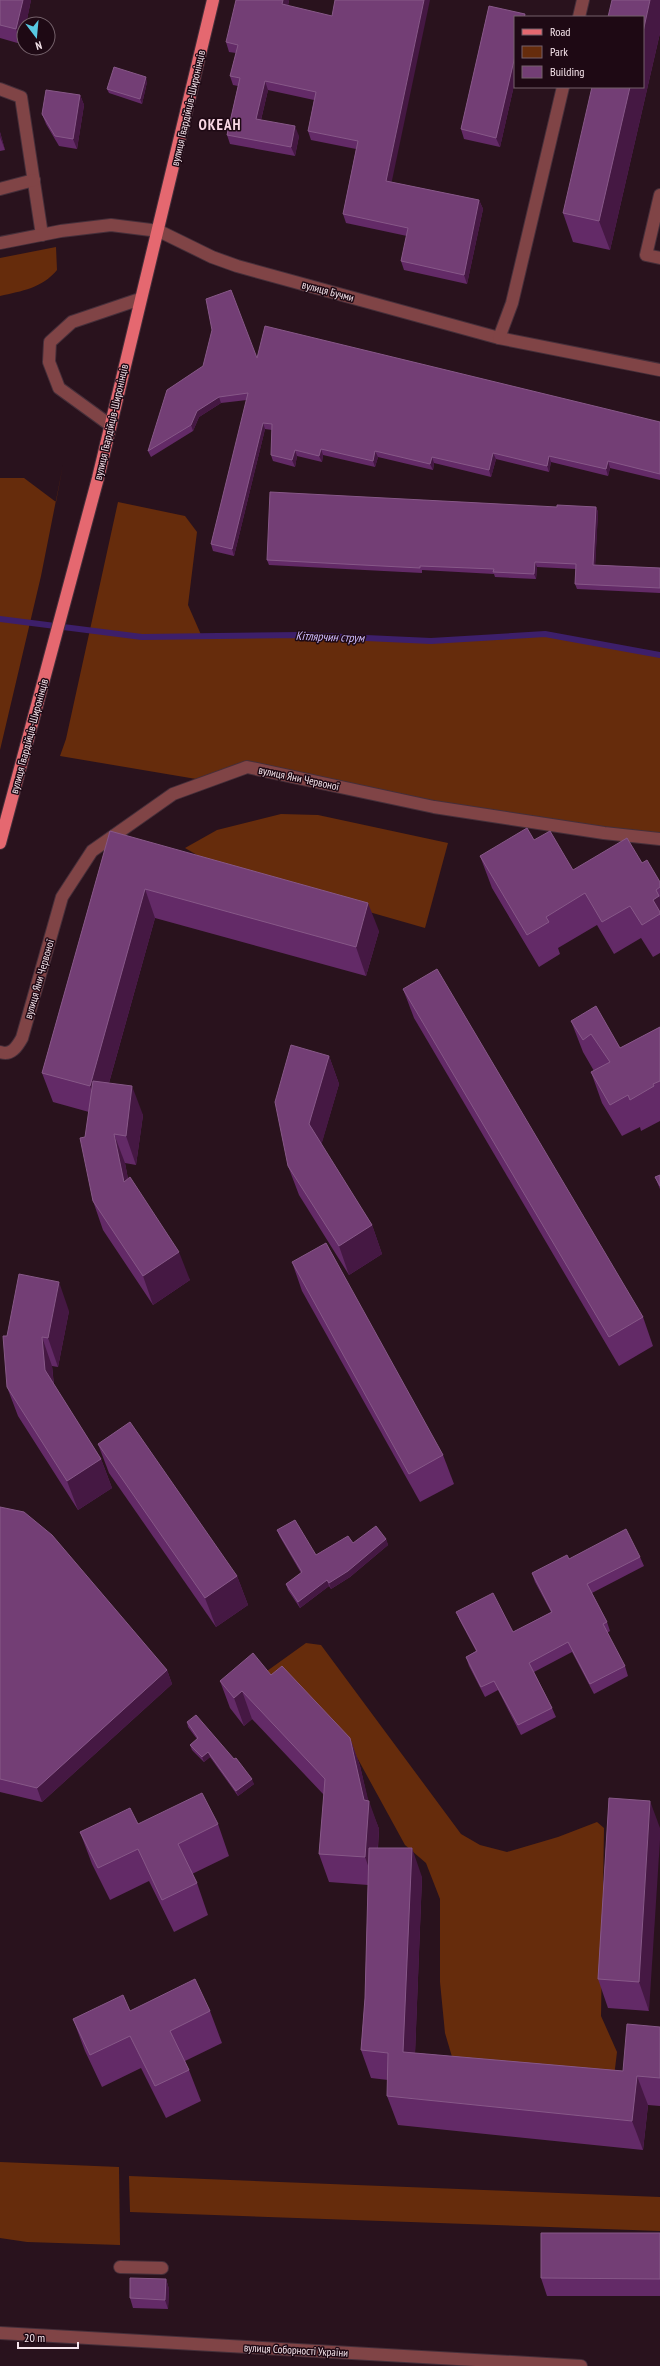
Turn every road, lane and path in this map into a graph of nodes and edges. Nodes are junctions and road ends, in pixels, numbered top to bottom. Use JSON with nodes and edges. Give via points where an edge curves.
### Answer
{"nodes":[{"id":1,"x":213,"y":0,"type":"edge"},
{"id":2,"x":583,"y":0,"type":"edge"},
{"id":3,"x":579,"y":16,"type":"edge"},
{"id":4,"x":563,"y":88,"type":"edge"},
{"id":5,"x":0,"y":89,"type":"edge"},
{"id":6,"x":34,"y":180,"type":"junction"},
{"id":7,"x":0,"y":189,"type":"edge"},
{"id":8,"x":660,"y":195,"type":"edge"},
{"id":9,"x":159,"y":231,"type":"junction"},
{"id":10,"x":42,"y":235,"type":"junction"},
{"id":11,"x":0,"y":243,"type":"edge"},
{"id":12,"x":660,"y":258,"type":"edge"},
{"id":13,"x":140,"y":299,"type":"junction"},
{"id":14,"x":499,"y":338,"type":"junction"},
{"id":15,"x":660,"y":370,"type":"edge"},
{"id":16,"x":110,"y":425,"type":"junction"},
{"id":17,"x":660,"y":839,"type":"edge"},
{"id":18,"x":0,"y":843,"type":"edge"},
{"id":19,"x":0,"y":1052,"type":"edge"},
{"id":20,"x":120,"y":2267,"type":"dead end"},
{"id":21,"x":162,"y":2268,"type":"dead end"},
{"id":22,"x":4,"y":2333,"type":"edge"},
{"id":23,"x":581,"y":2366,"type":"edge"}],
"edges":[{"from":1,"to":9,"type":"main road","name":"вулиця Гвардійців-Широнінців"},
{"from":2,"to":3,"type":"street"},
{"from":4,"to":14,"type":"street","via":[[512,303]]},
{"from":5,"to":6,"type":"street","via":[[21,97]]},
{"from":6,"to":7,"type":"street"},
{"from":6,"to":10,"type":"street"},
{"from":8,"to":12,"type":"street","via":[[646,255]]},
{"from":9,"to":10,"type":"street","name":"вулиця Бучми","via":[[111,225]]},
{"from":9,"to":13,"type":"main road","name":"вулиця Гвардійців-Широнінців"},
{"from":9,"to":14,"type":"street","name":"вулиця Бучми","via":[[212,257],[238,266]]},
{"from":10,"to":11,"type":"street","name":"вулиця Бучми"},
{"from":13,"to":16,"type":"main road","name":"вулиця Гвардійців-Широнінців"},
{"from":13,"to":16,"type":"street","via":[[72,322],[50,342],[49,362],[59,388]]},
{"from":14,"to":15,"type":"street","name":"вулиця Бучми"},
{"from":16,"to":18,"type":"main road","name":"вулиця Гвардійців-Широнінців"},
{"from":17,"to":19,"type":"street","name":"вулиця Яни Червоної","via":[[604,833],[434,806],[247,767],[173,794],[92,851],[62,897],[22,1038],[15,1050]]},
{"from":20,"to":21,"type":"street"},
{"from":22,"to":23,"type":"street","name":"вулиця Соборності України"}]}
